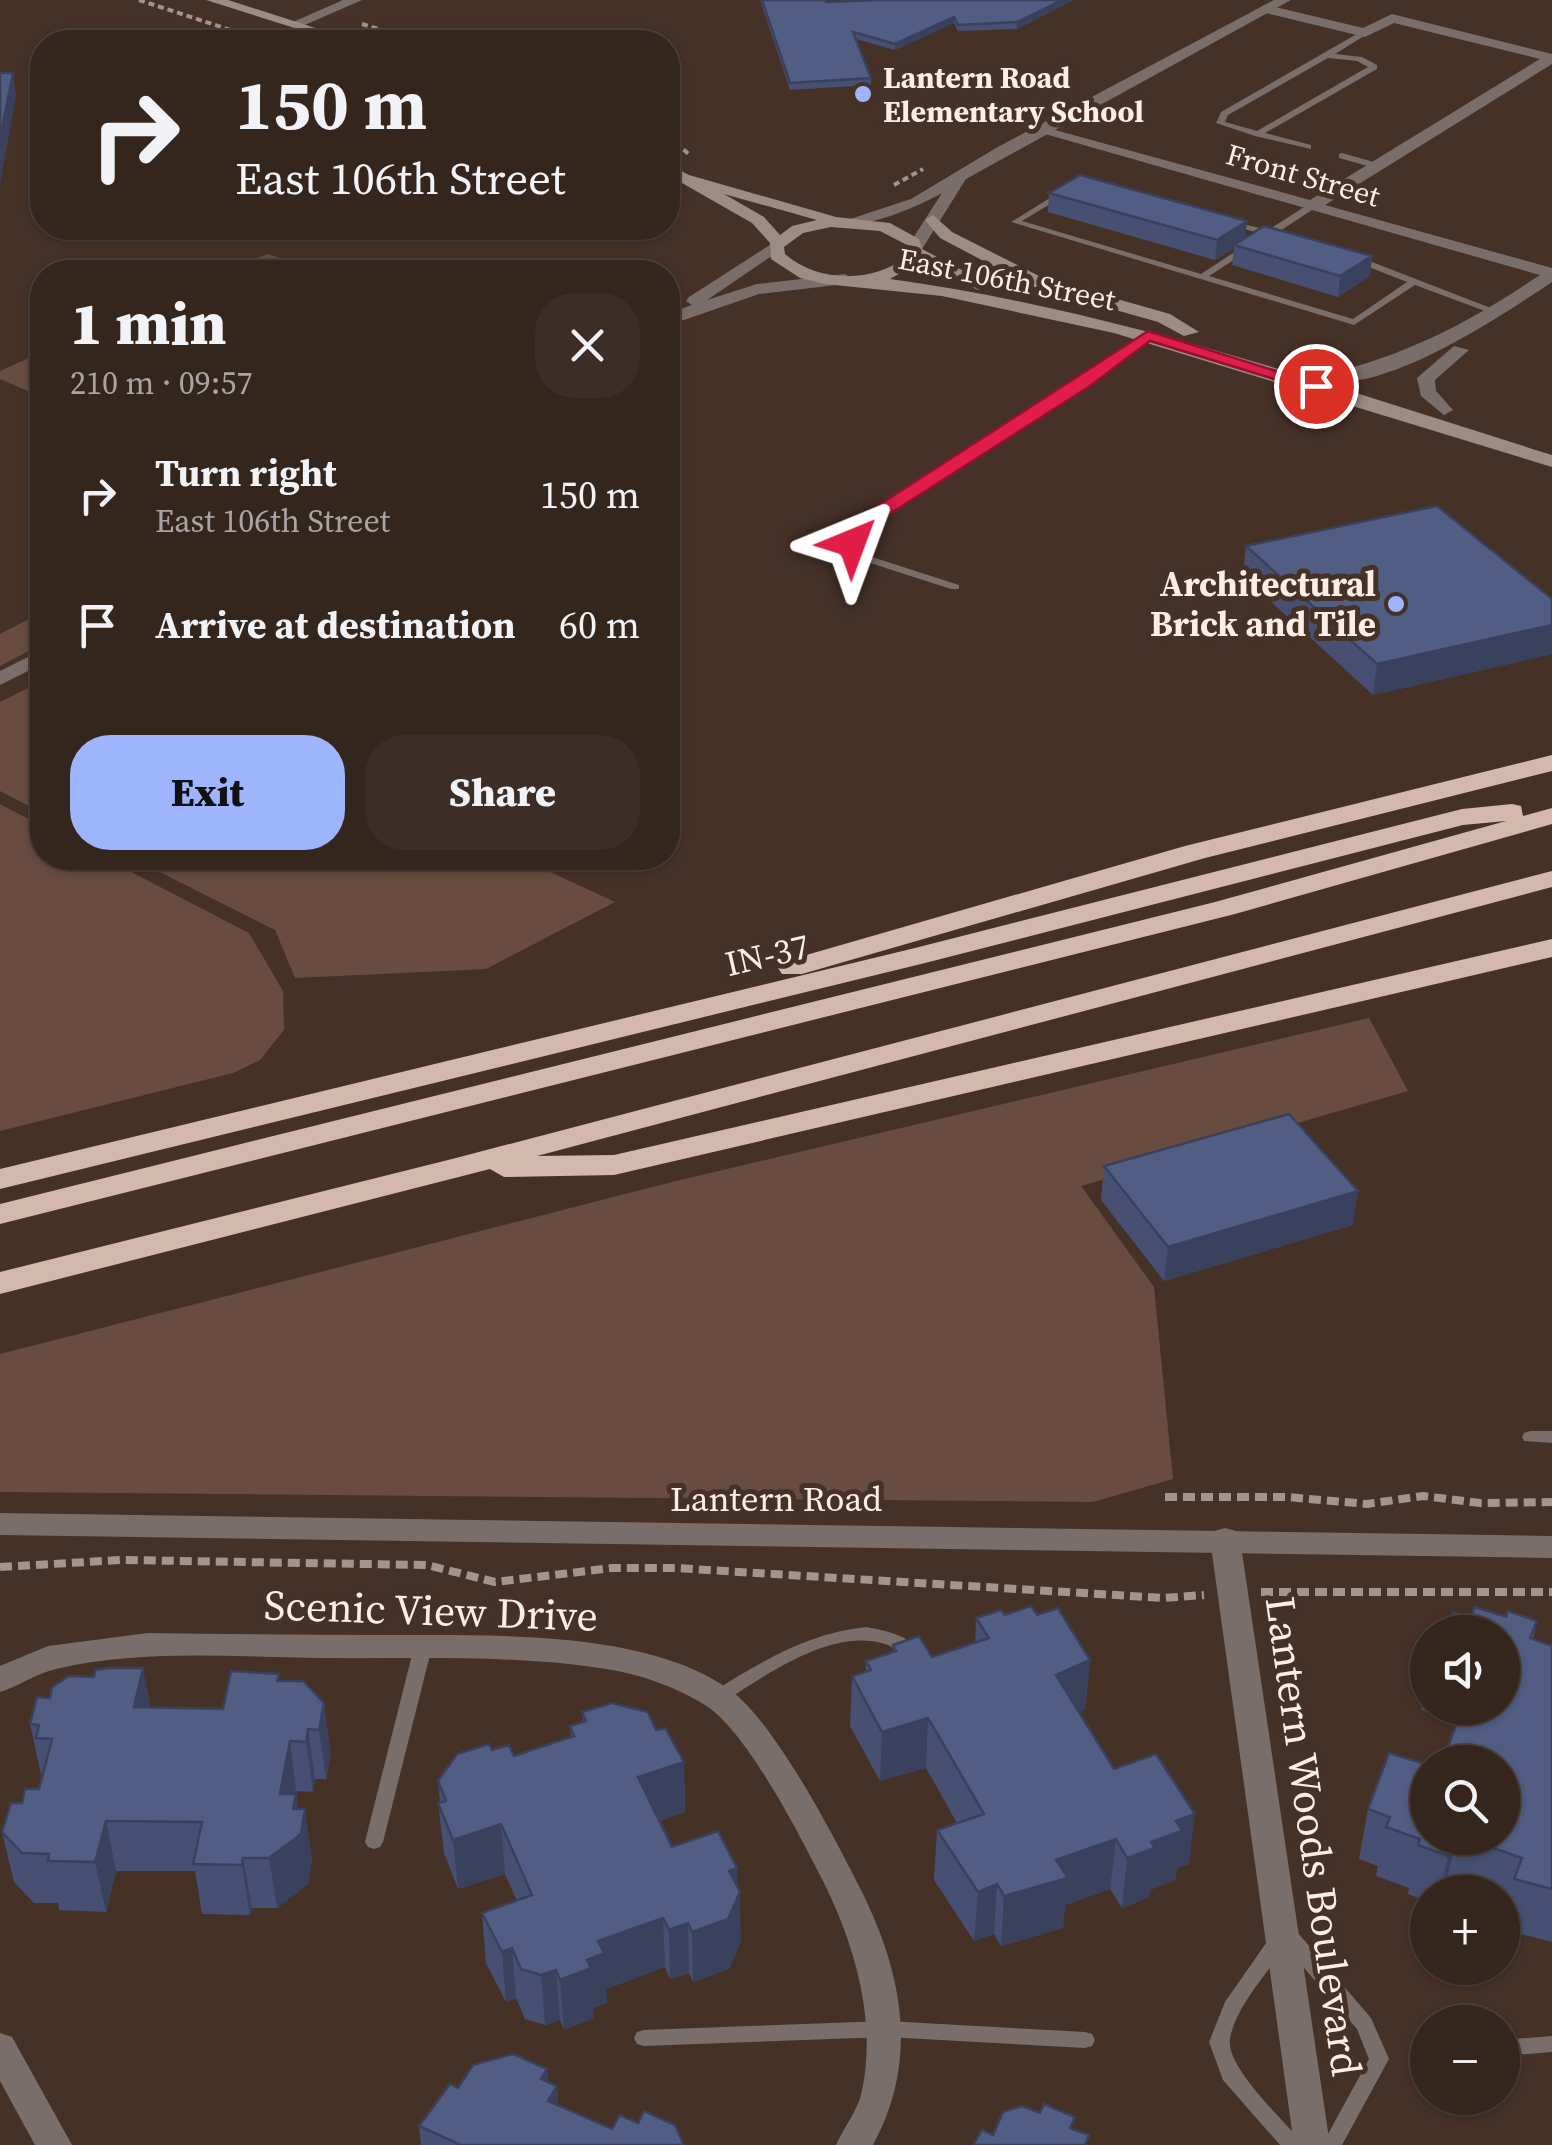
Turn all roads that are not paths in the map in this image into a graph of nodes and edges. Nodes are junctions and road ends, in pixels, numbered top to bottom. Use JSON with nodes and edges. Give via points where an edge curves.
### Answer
{"nodes":[{"id":1,"x":213,"y":0,"type":"edge"},
{"id":2,"x":355,"y":0,"type":"edge"},
{"id":3,"x":1284,"y":0,"type":"edge"},
{"id":4,"x":1267,"y":9,"type":"junction"},
{"id":5,"x":293,"y":25,"type":"junction"},
{"id":6,"x":310,"y":30,"type":"edge"},
{"id":7,"x":1365,"y":33,"type":"junction"},
{"id":8,"x":1326,"y":55,"type":"junction"},
{"id":9,"x":1552,"y":58,"type":"edge"},
{"id":10,"x":1039,"y":130,"type":"junction"},
{"id":11,"x":1258,"y":134,"type":"junction"},
{"id":12,"x":1308,"y":147,"type":"dead end"},
{"id":13,"x":1342,"y":156,"type":"dead end"},
{"id":14,"x":1378,"y":166,"type":"junction"},
{"id":15,"x":680,"y":176,"type":"edge"},
{"id":16,"x":684,"y":178,"type":"junction"},
{"id":17,"x":960,"y":180,"type":"junction"},
{"id":18,"x":1066,"y":192,"type":"edge"},
{"id":19,"x":1312,"y":206,"type":"junction"},
{"id":20,"x":1214,"y":218,"type":"edge"},
{"id":21,"x":933,"y":220,"type":"junction"},
{"id":22,"x":846,"y":222,"type":"junction"},
{"id":23,"x":1270,"y":233,"type":"junction"},
{"id":24,"x":1288,"y":238,"type":"edge"},
{"id":25,"x":777,"y":244,"type":"junction"},
{"id":26,"x":917,"y":249,"type":"junction"},
{"id":27,"x":1343,"y":254,"type":"edge"},
{"id":28,"x":1552,"y":273,"type":"edge"},
{"id":29,"x":1202,"y":277,"type":"junction"},
{"id":30,"x":849,"y":279,"type":"junction"},
{"id":31,"x":1413,"y":282,"type":"junction"},
{"id":32,"x":680,"y":315,"type":"edge"},
{"id":33,"x":1490,"y":316,"type":"junction"},
{"id":34,"x":680,"y":317,"type":"edge"},
{"id":35,"x":1190,"y":332,"type":"junction"},
{"id":36,"x":1148,"y":335,"type":"junction"},
{"id":37,"x":1337,"y":377,"type":"junction"},
{"id":38,"x":1444,"y":410,"type":"junction"},
{"id":39,"x":1552,"y":444,"type":"edge"},
{"id":40,"x":1552,"y":461,"type":"edge"},
{"id":41,"x":955,"y":587,"type":"dead end"},
{"id":42,"x":30,"y":663,"type":"edge"},
{"id":43,"x":0,"y":679,"type":"edge"},
{"id":44,"x":1552,"y":763,"type":"edge"},
{"id":45,"x":1552,"y":808,"type":"edge"},
{"id":46,"x":1552,"y":816,"type":"edge"},
{"id":47,"x":1552,"y":879,"type":"edge"},
{"id":48,"x":1552,"y":948,"type":"edge"},
{"id":49,"x":560,"y":1039,"type":"junction"},
{"id":50,"x":456,"y":1168,"type":"junction"},
{"id":51,"x":0,"y":1179,"type":"edge"},
{"id":52,"x":0,"y":1214,"type":"edge"},
{"id":53,"x":0,"y":1283,"type":"edge"},
{"id":54,"x":1530,"y":1437,"type":"dead end"},
{"id":55,"x":1552,"y":1438,"type":"edge"},
{"id":56,"x":0,"y":1524,"type":"edge"},
{"id":57,"x":1225,"y":1539,"type":"junction"},
{"id":58,"x":1552,"y":1547,"type":"edge"},
{"id":59,"x":423,"y":1647,"type":"junction"},
{"id":60,"x":929,"y":1664,"type":"edge"},
{"id":61,"x":0,"y":1680,"type":"edge"},
{"id":62,"x":718,"y":1696,"type":"junction"},
{"id":63,"x":374,"y":1842,"type":"dead end"},
{"id":64,"x":1284,"y":1932,"type":"junction"},
{"id":65,"x":886,"y":2028,"type":"junction"},
{"id":66,"x":644,"y":2038,"type":"dead end"},
{"id":67,"x":1085,"y":2040,"type":"dead end"},
{"id":68,"x":1552,"y":2044,"type":"edge"},
{"id":69,"x":1520,"y":2047,"type":"edge"},
{"id":70,"x":0,"y":2048,"type":"edge"},
{"id":71,"x":54,"y":2145,"type":"edge"},
{"id":72,"x":854,"y":2145,"type":"edge"},
{"id":73,"x":1292,"y":2145,"type":"edge"},
{"id":74,"x":1312,"y":2145,"type":"edge"},
{"id":75,"x":1332,"y":2145,"type":"edge"}],
"edges":[{"from":1,"to":5,"type":"main road"},
{"from":2,"to":5,"type":"street"},
{"from":3,"to":4,"type":"street"},
{"from":4,"to":7,"type":"street"},
{"from":4,"to":10,"type":"street"},
{"from":5,"to":6,"type":"main road"},
{"from":7,"to":8,"type":"lane"},
{"from":7,"to":9,"type":"street","via":[[1392,18]]},
{"from":8,"to":11,"type":"lane","via":[[1224,114],[1220,123]]},
{"from":8,"to":11,"type":"lane","via":[[1374,67]]},
{"from":9,"to":14,"type":"street"},
{"from":10,"to":17,"type":"street"},
{"from":10,"to":19,"type":"street","name":"Front Street"},
{"from":11,"to":12,"type":"lane"},
{"from":13,"to":14,"type":"lane"},
{"from":14,"to":19,"type":"street"},
{"from":15,"to":16,"type":"main road"},
{"from":16,"to":22,"type":"main road"},
{"from":16,"to":25,"type":"main road","via":[[758,220]]},
{"from":17,"to":21,"type":"street"},
{"from":17,"to":22,"type":"street","via":[[907,206]]},
{"from":18,"to":29,"type":"lane","via":[[1015,222]]},
{"from":19,"to":23,"type":"lane"},
{"from":19,"to":28,"type":"street","name":"Front Street"},
{"from":20,"to":23,"type":"lane"},
{"from":21,"to":26,"type":"street"},
{"from":21,"to":35,"type":"main road","via":[[946,235],[1037,282],[1164,318]]},
{"from":22,"to":25,"type":"main road","via":[[808,226]]},
{"from":22,"to":26,"type":"main road","name":"East 106th Street","via":[[893,229]]},
{"from":23,"to":24,"type":"lane"},
{"from":23,"to":29,"type":"lane"},
{"from":25,"to":30,"type":"main road","name":"East 106th Street","via":[[780,260],[792,268]]},
{"from":25,"to":32,"type":"street"},
{"from":26,"to":30,"type":"main road","via":[[897,271]]},
{"from":26,"to":35,"type":"main road","name":"East 106th Street","via":[[959,278],[995,289]]},
{"from":27,"to":31,"type":"lane"},
{"from":28,"to":33,"type":"street"},
{"from":29,"to":31,"type":"lane","via":[[1354,322]]},
{"from":30,"to":34,"type":"street","via":[[758,289]]},
{"from":30,"to":36,"type":"main road","name":"East 106th Street","via":[[924,287]]},
{"from":31,"to":33,"type":"lane"},
{"from":33,"to":37,"type":"street","via":[[1430,352]]},
{"from":33,"to":38,"type":"street","via":[[1481,332],[1426,378],[1427,392]]},
{"from":35,"to":37,"type":"main road","name":"East 106th Street"},
{"from":36,"to":40,"type":"main road","name":"East 106th Street"},
{"from":36,"to":41,"type":"lane","via":[[856,532],[852,543],[868,558]]},
{"from":37,"to":38,"type":"main road","name":"East 106th Street"},
{"from":38,"to":39,"type":"main road","name":"East 106th Street"},
{"from":42,"to":43,"type":"street"},
{"from":44,"to":49,"type":"highway","via":[[1196,852]]},
{"from":45,"to":49,"type":"highway","name":"IN-37","via":[[1462,817],[752,998]]},
{"from":46,"to":52,"type":"highway","via":[[1225,908]]},
{"from":47,"to":50,"type":"highway"},
{"from":48,"to":50,"type":"highway","via":[[614,1165]]},
{"from":49,"to":51,"type":"highway","name":"IN-37"},
{"from":50,"to":53,"type":"highway"},
{"from":54,"to":55,"type":"lane"},
{"from":56,"to":57,"type":"street","name":"Lantern Road"},
{"from":57,"to":58,"type":"street","name":"Lantern Road"},
{"from":57,"to":64,"type":"street","name":"Lantern Woods Boulevard"},
{"from":59,"to":61,"type":"street","name":"Scenic View Drive","via":[[148,1645],[48,1658]]},
{"from":59,"to":62,"type":"street","name":"Scenic View Drive","via":[[607,1657],[689,1680]]},
{"from":59,"to":63,"type":"lane"},
{"from":60,"to":62,"type":"lane","via":[[884,1634],[837,1638],[782,1658]]},
{"from":62,"to":65,"type":"street","name":"Scenic View Drive","via":[[746,1724],[864,1931]]},
{"from":64,"to":73,"type":"lane","via":[[1232,2008],[1219,2042],[1230,2074]]},
{"from":64,"to":74,"type":"street","name":"Lantern Woods Boulevard"},
{"from":64,"to":75,"type":"lane","via":[[1364,2024],[1379,2059]]},
{"from":65,"to":66,"type":"lane"},
{"from":65,"to":67,"type":"lane"},
{"from":65,"to":72,"type":"street","name":"Scenic View Drive","via":[[879,2093]]},
{"from":68,"to":69,"type":"lane"},
{"from":70,"to":71,"type":"street"}]}
